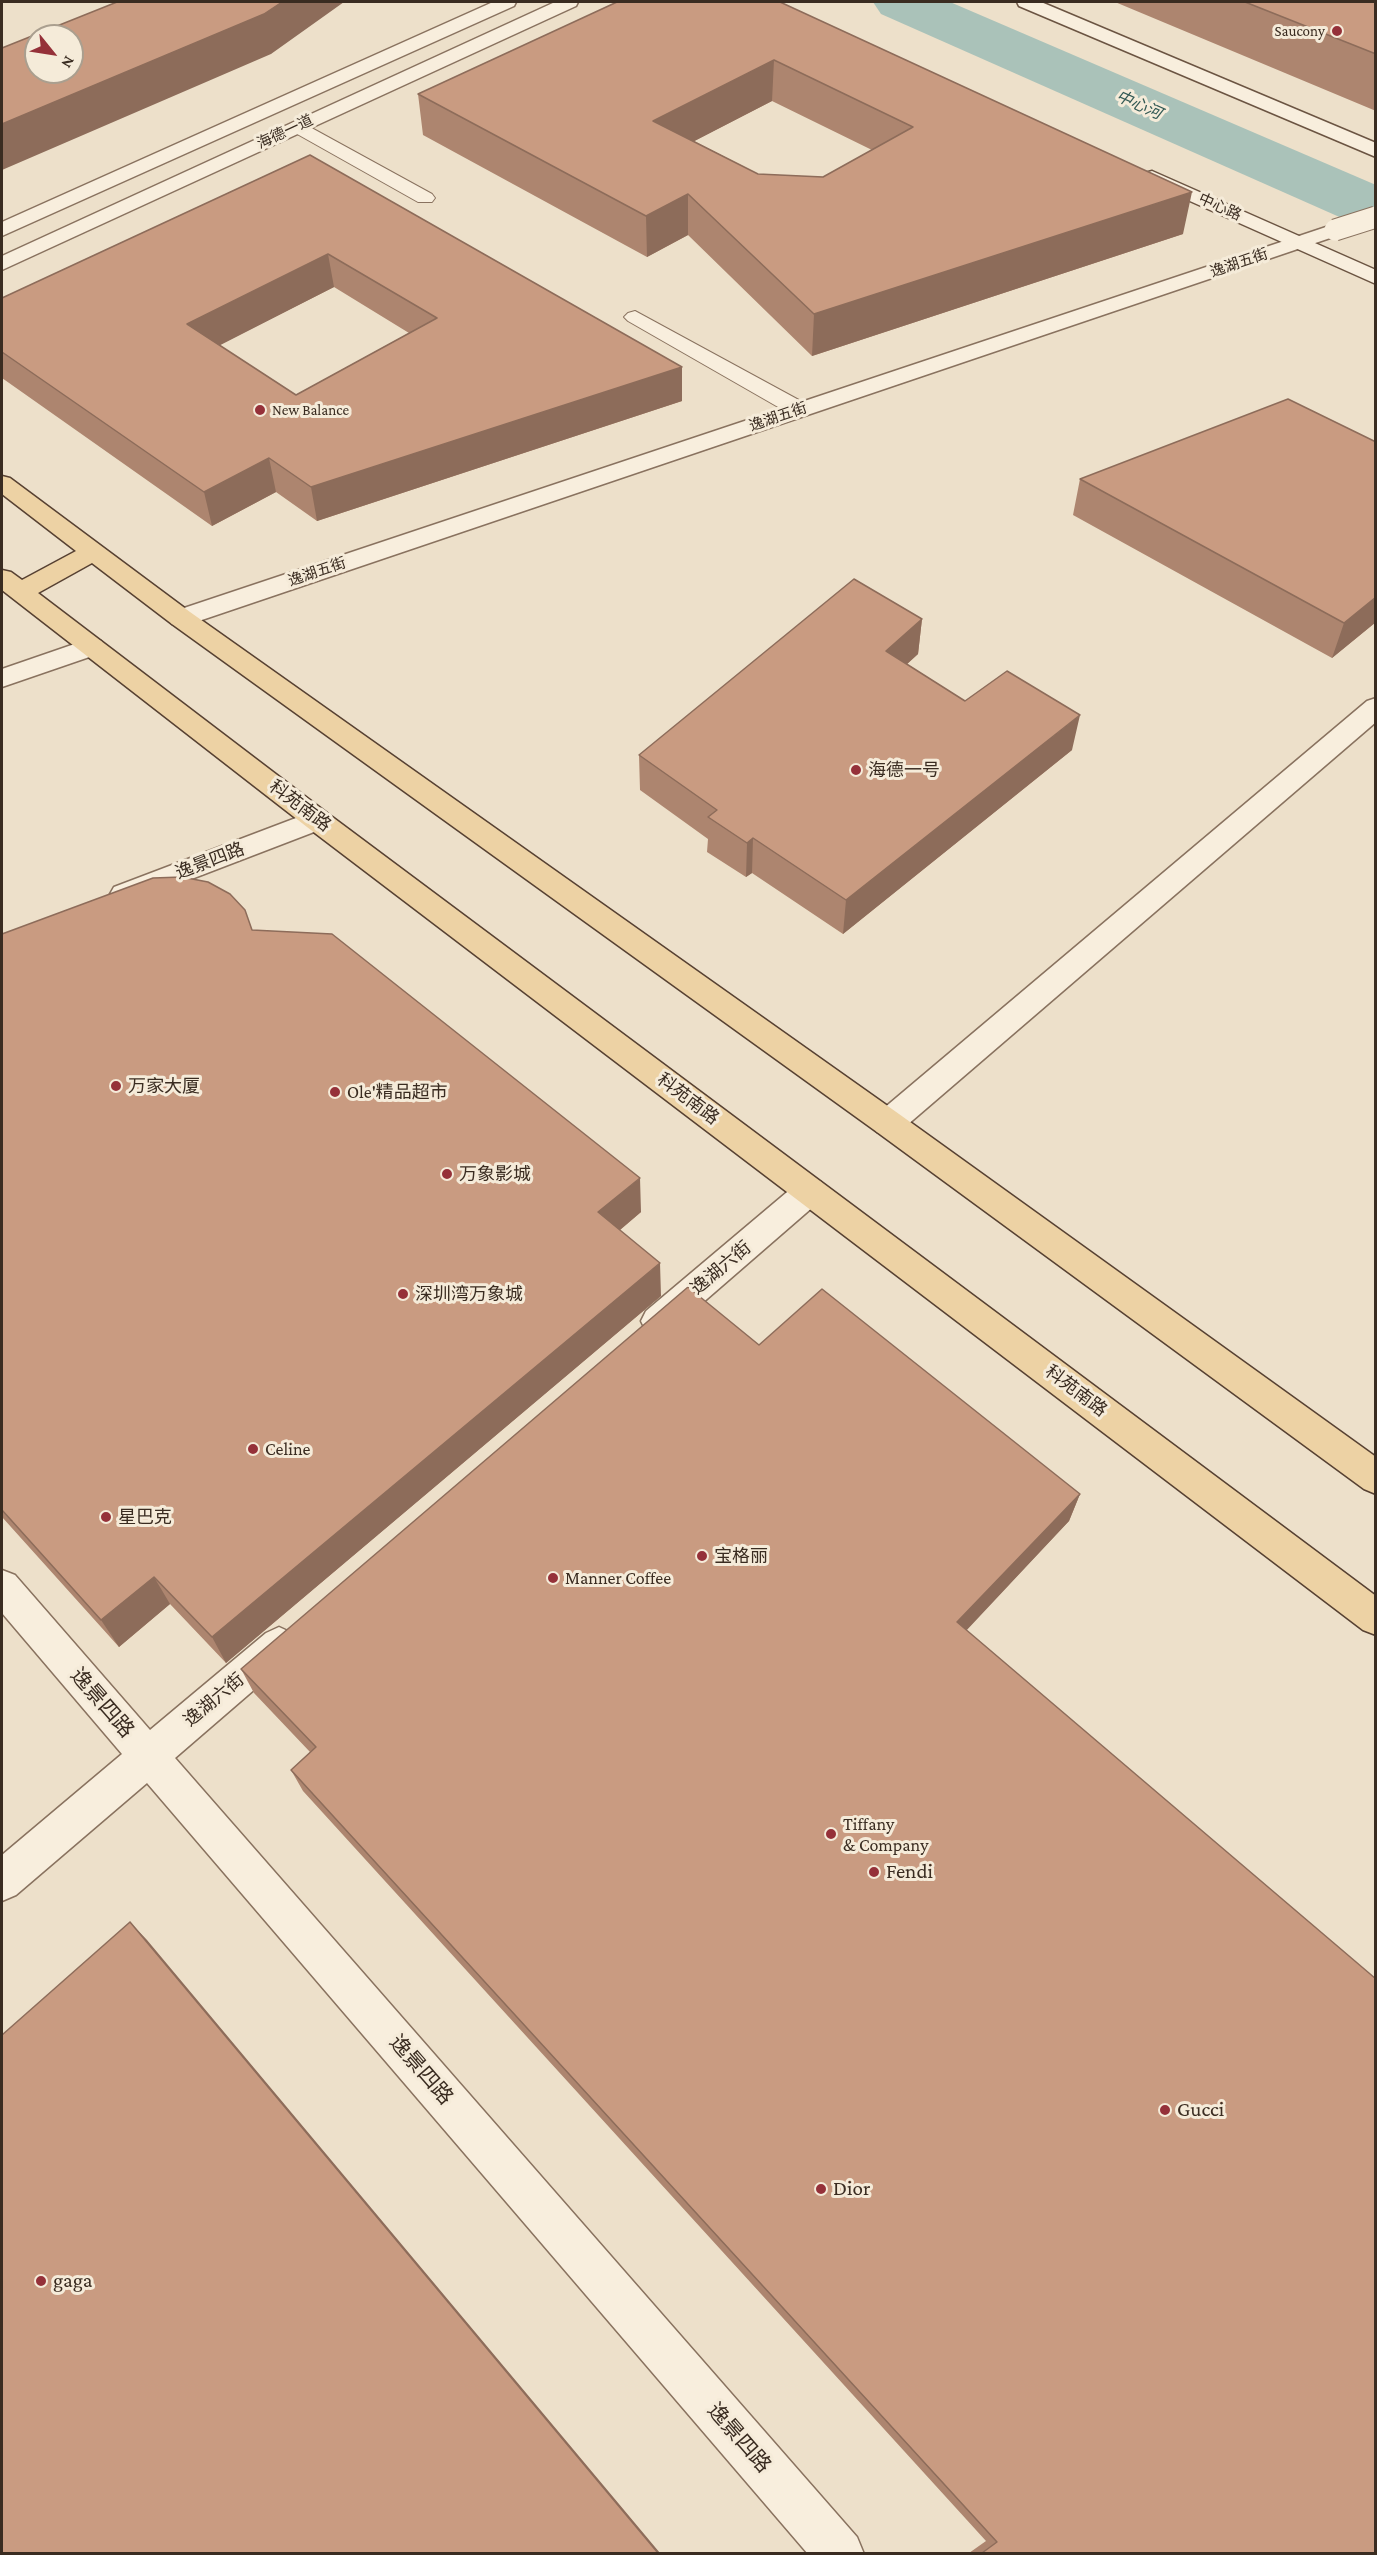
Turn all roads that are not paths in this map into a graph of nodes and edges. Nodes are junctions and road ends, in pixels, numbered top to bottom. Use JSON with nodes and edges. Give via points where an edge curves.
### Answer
{"nodes":[{"id":1,"x":507,"y":2,"type":"edge"},
{"id":2,"x":569,"y":2,"type":"edge"},
{"id":3,"x":1026,"y":2,"type":"edge"},
{"id":4,"x":297,"y":126,"type":"junction"},
{"id":5,"x":1376,"y":151,"type":"edge"},
{"id":6,"x":1135,"y":169,"type":"edge"},
{"id":7,"x":425,"y":198,"type":"dead end"},
{"id":8,"x":1376,"y":217,"type":"edge"},
{"id":9,"x":2,"y":230,"type":"edge"},
{"id":10,"x":1298,"y":243,"type":"junction"},
{"id":11,"x":2,"y":264,"type":"edge"},
{"id":12,"x":1376,"y":278,"type":"edge"},
{"id":13,"x":635,"y":317,"type":"dead end"},
{"id":14,"x":800,"y":410,"type":"junction"},
{"id":15,"x":2,"y":483,"type":"edge"},
{"id":16,"x":94,"y":550,"type":"junction"},
{"id":17,"x":11,"y":585,"type":"edge"},
{"id":18,"x":181,"y":618,"type":"junction"},
{"id":19,"x":92,"y":647,"type":"junction"},
{"id":20,"x":2,"y":678,"type":"edge"},
{"id":21,"x":1376,"y":707,"type":"edge"},
{"id":22,"x":318,"y":820,"type":"junction"},
{"id":23,"x":99,"y":903,"type":"edge"},
{"id":24,"x":888,"y":1123,"type":"junction"},
{"id":25,"x":810,"y":1191,"type":"junction"},
{"id":26,"x":630,"y":1345,"type":"edge"},
{"id":27,"x":1376,"y":1478,"type":"edge"},
{"id":28,"x":2,"y":1587,"type":"edge"},
{"id":29,"x":1376,"y":1618,"type":"edge"},
{"id":30,"x":303,"y":1624,"type":"edge"},
{"id":31,"x":148,"y":1756,"type":"junction"},
{"id":32,"x":2,"y":1881,"type":"edge"},
{"id":33,"x":840,"y":2553,"type":"edge"}],
"edges":[{"from":1,"to":9,"type":"street","name":"海德一道"},
{"from":2,"to":4,"type":"street","name":"海德一道"},
{"from":3,"to":5,"type":"street"},
{"from":4,"to":7,"type":"lane"},
{"from":4,"to":11,"type":"street","name":"海德一道"},
{"from":6,"to":10,"type":"street","name":"中心路"},
{"from":8,"to":10,"type":"street","name":"逸湖五街","bridge":true},
{"from":10,"to":12,"type":"street","name":"中心路"},
{"from":10,"to":14,"type":"street","name":"逸湖五街"},
{"from":13,"to":14,"type":"lane"},
{"from":14,"to":18,"type":"street","name":"逸湖五街"},
{"from":15,"to":16,"type":"main road"},
{"from":16,"to":17,"type":"main road"},
{"from":16,"to":18,"type":"main road"},
{"from":17,"to":19,"type":"main road","name":"科苑南路"},
{"from":18,"to":24,"type":"main road"},
{"from":19,"to":20,"type":"street"},
{"from":19,"to":22,"type":"main road","name":"科苑南路"},
{"from":21,"to":24,"type":"street"},
{"from":22,"to":23,"type":"street","name":"逸景四路"},
{"from":22,"to":25,"type":"main road","name":"科苑南路"},
{"from":24,"to":27,"type":"main road"},
{"from":25,"to":26,"type":"street","name":"逸湖六街"},
{"from":25,"to":29,"type":"main road","name":"科苑南路"},
{"from":28,"to":31,"type":"street","name":"逸景四路"},
{"from":30,"to":31,"type":"street","name":"逸湖六街"},
{"from":31,"to":32,"type":"street","name":"逸湖六街"},
{"from":31,"to":33,"type":"street","name":"逸景四路"}]}
